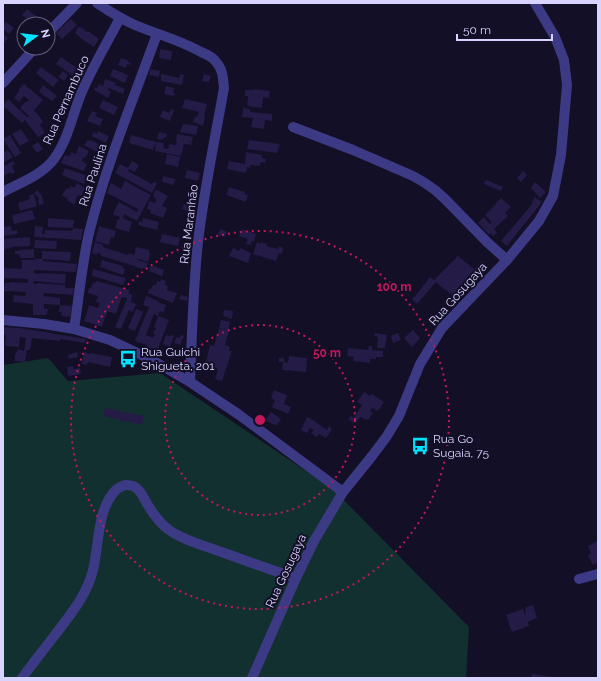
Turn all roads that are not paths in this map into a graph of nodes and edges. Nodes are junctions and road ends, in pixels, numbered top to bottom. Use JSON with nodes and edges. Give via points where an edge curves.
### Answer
{"nodes":[{"id":1,"x":77,"y":3,"type":"edge"},
{"id":2,"x":97,"y":3,"type":"edge"},
{"id":3,"x":535,"y":3,"type":"edge"},
{"id":4,"x":120,"y":18,"type":"junction"},
{"id":5,"x":56,"y":25,"type":"edge"},
{"id":6,"x":157,"y":34,"type":"junction"},
{"id":7,"x":28,"y":56,"type":"edge"},
{"id":8,"x":3,"y":83,"type":"edge"},
{"id":9,"x":293,"y":127,"type":"dead end"},
{"id":10,"x":3,"y":192,"type":"edge"},
{"id":11,"x":507,"y":260,"type":"junction"},
{"id":12,"x":3,"y":320,"type":"edge"},
{"id":13,"x":74,"y":329,"type":"junction"},
{"id":14,"x":190,"y":382,"type":"junction"},
{"id":15,"x":343,"y":492,"type":"junction"},
{"id":16,"x":598,"y":574,"type":"edge"},
{"id":17,"x":296,"y":578,"type":"junction"},
{"id":18,"x":579,"y":579,"type":"dead end"},
{"id":19,"x":22,"y":678,"type":"edge"},
{"id":20,"x":252,"y":678,"type":"edge"}],
"edges":[{"from":1,"to":5,"type":"street"},
{"from":2,"to":4,"type":"street"},
{"from":3,"to":11,"type":"street","name":"Rua Gosugaya","via":[[555,37],[564,60],[567,85],[561,155],[553,196],[539,221]]},
{"from":4,"to":6,"type":"street"},
{"from":4,"to":10,"type":"street","name":"Rua Pernambuco","via":[[94,67],[64,142],[54,159],[43,170]]},
{"from":6,"to":13,"type":"street","name":"Rua Paulina","via":[[95,211],[86,250]]},
{"from":6,"to":14,"type":"street","name":"Rua Maranhão","via":[[190,46],[216,62],[221,70],[224,88],[198,241]]},
{"from":7,"to":8,"type":"street"},
{"from":9,"to":11,"type":"street","via":[[353,150],[425,183],[445,199]]},
{"from":11,"to":15,"type":"street","name":"Rua Gosugaya","via":[[442,328],[420,364],[399,416],[387,436]]},
{"from":12,"to":13,"type":"street"},
{"from":13,"to":14,"type":"street","via":[[110,340]]},
{"from":14,"to":15,"type":"street","via":[[238,414]]},
{"from":15,"to":17,"type":"street","name":"Rua Gosugaya"},
{"from":16,"to":18,"type":"street"},
{"from":17,"to":19,"type":"street","via":[[190,541],[159,520],[135,487],[121,486],[106,503],[93,570],[86,590],[76,608]]},
{"from":17,"to":20,"type":"street","name":"Rua Gosugaya"}]}
